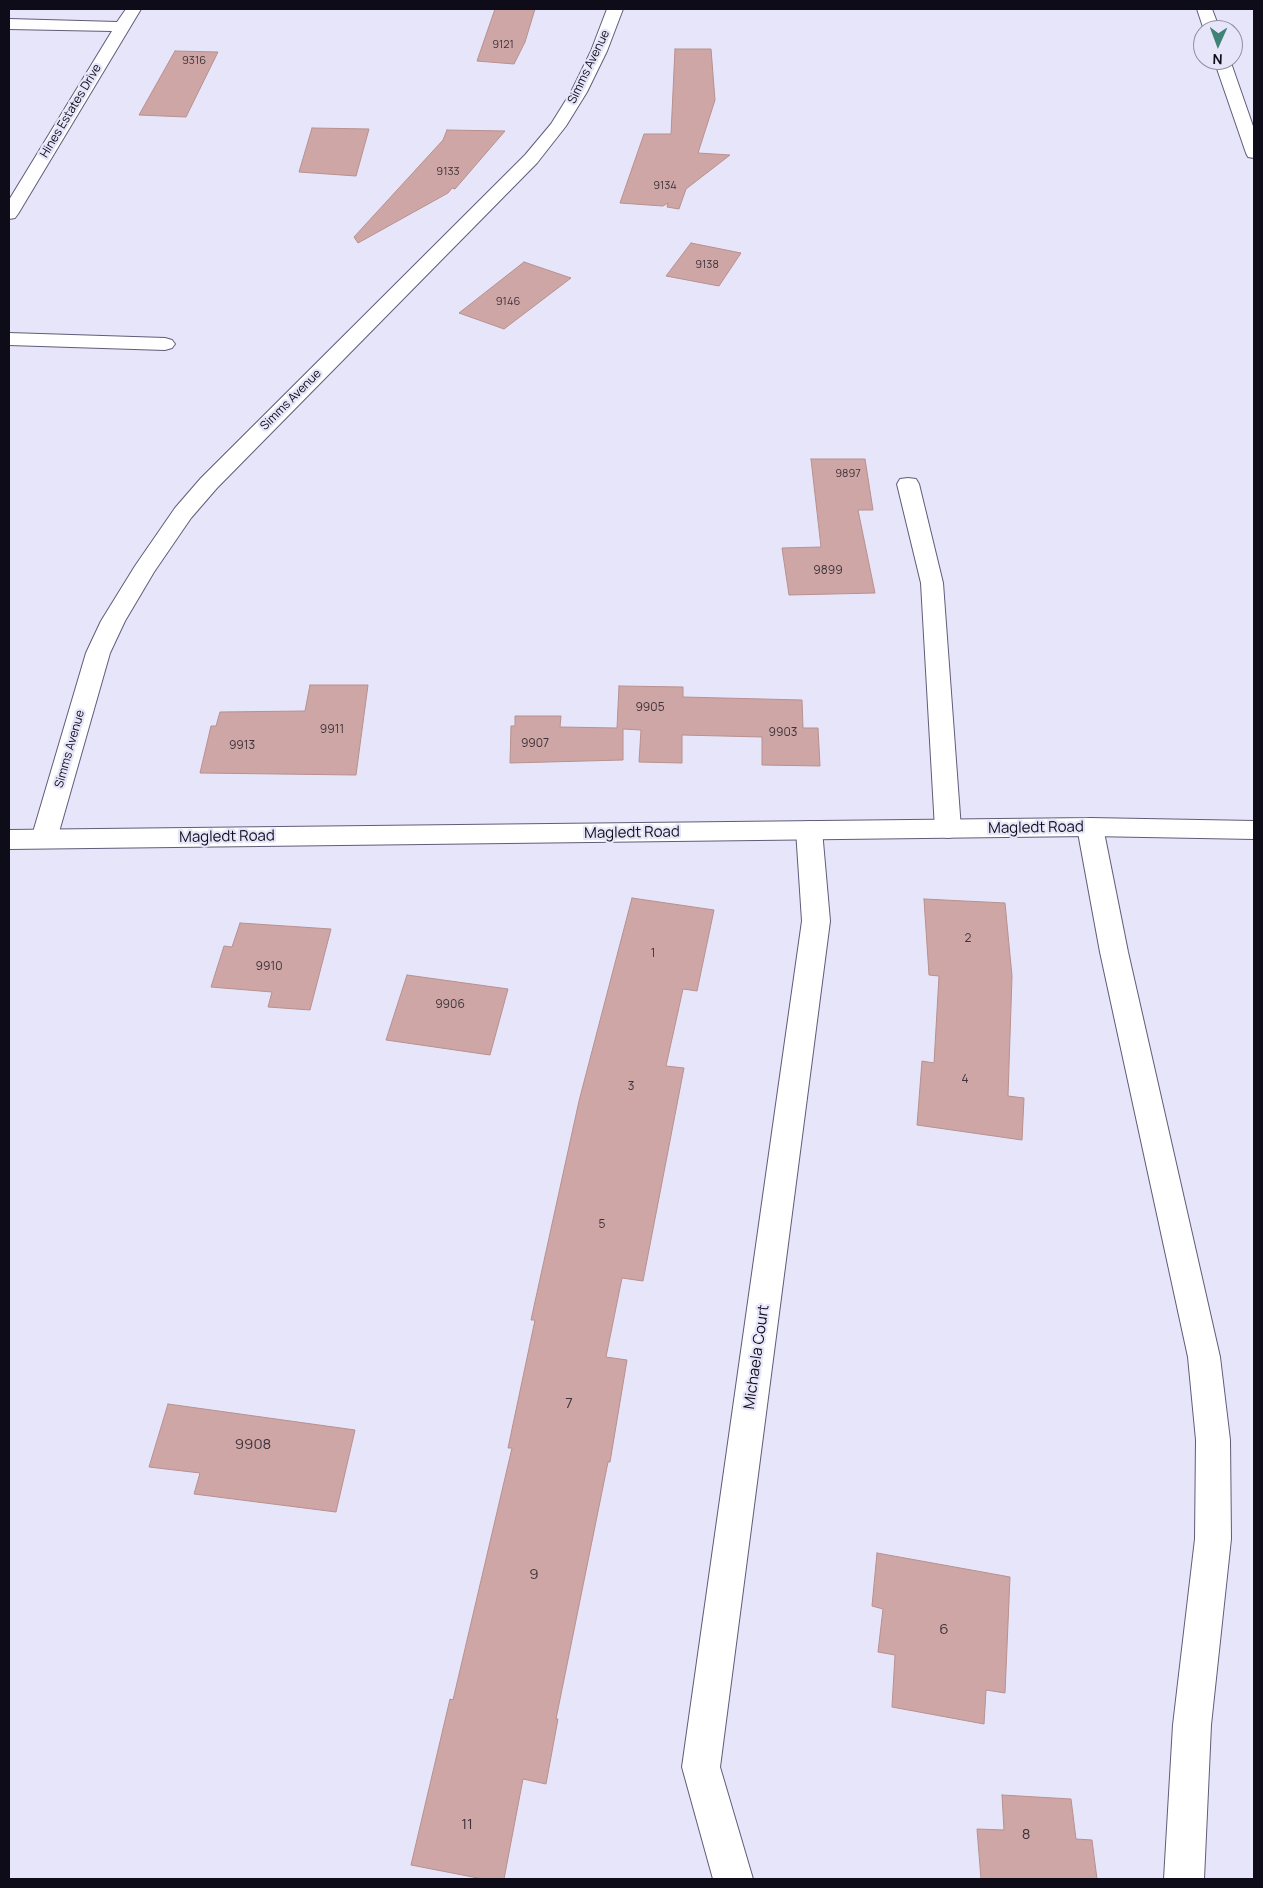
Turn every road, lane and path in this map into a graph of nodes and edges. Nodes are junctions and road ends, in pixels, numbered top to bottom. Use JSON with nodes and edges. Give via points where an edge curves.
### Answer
{"nodes":[{"id":1,"x":133,"y":9,"type":"edge"},
{"id":2,"x":616,"y":9,"type":"edge"},
{"id":3,"x":9,"y":24,"type":"edge"},
{"id":4,"x":121,"y":27,"type":"junction"},
{"id":5,"x":1225,"y":70,"type":"edge"},
{"id":6,"x":1254,"y":152,"type":"edge"},
{"id":7,"x":9,"y":214,"type":"edge"},
{"id":8,"x":9,"y":339,"type":"edge"},
{"id":9,"x":165,"y":344,"type":"dead end"},
{"id":10,"x":908,"y":484,"type":"dead end"},
{"id":11,"x":1090,"y":827,"type":"junction"},
{"id":12,"x":948,"y":829,"type":"junction"},
{"id":13,"x":809,"y":830,"type":"junction"},
{"id":14,"x":1254,"y":830,"type":"edge"},
{"id":15,"x":44,"y":839,"type":"junction"},
{"id":16,"x":9,"y":840,"type":"edge"},
{"id":17,"x":733,"y":1879,"type":"edge"},
{"id":18,"x":1184,"y":1879,"type":"edge"}],
"edges":[{"from":1,"to":4,"type":"street","name":"Hines Estates Drive"},
{"from":2,"to":15,"type":"street","name":"Simms Avenue","via":[[579,92],[531,160],[209,483],[183,513],[143,571],[98,653]]},
{"from":3,"to":4,"type":"street"},
{"from":4,"to":7,"type":"street","name":"Hines Estates Drive"},
{"from":5,"to":6,"type":"street"},
{"from":8,"to":9,"type":"street"},
{"from":10,"to":12,"type":"street","via":[[932,584]]},
{"from":11,"to":12,"type":"street","name":"Magledt Road"},
{"from":11,"to":14,"type":"street","name":"Magledt Road"},
{"from":11,"to":18,"type":"street","via":[[1114,952],[1204,1357],[1213,1440],[1213,1539],[1192,1725]]},
{"from":12,"to":13,"type":"street","name":"Magledt Road"},
{"from":13,"to":15,"type":"street","name":"Magledt Road"},
{"from":13,"to":17,"type":"street","name":"Michaela Court","via":[[816,921],[701,1766]]},
{"from":15,"to":16,"type":"street","name":"Magledt Road"}]}
